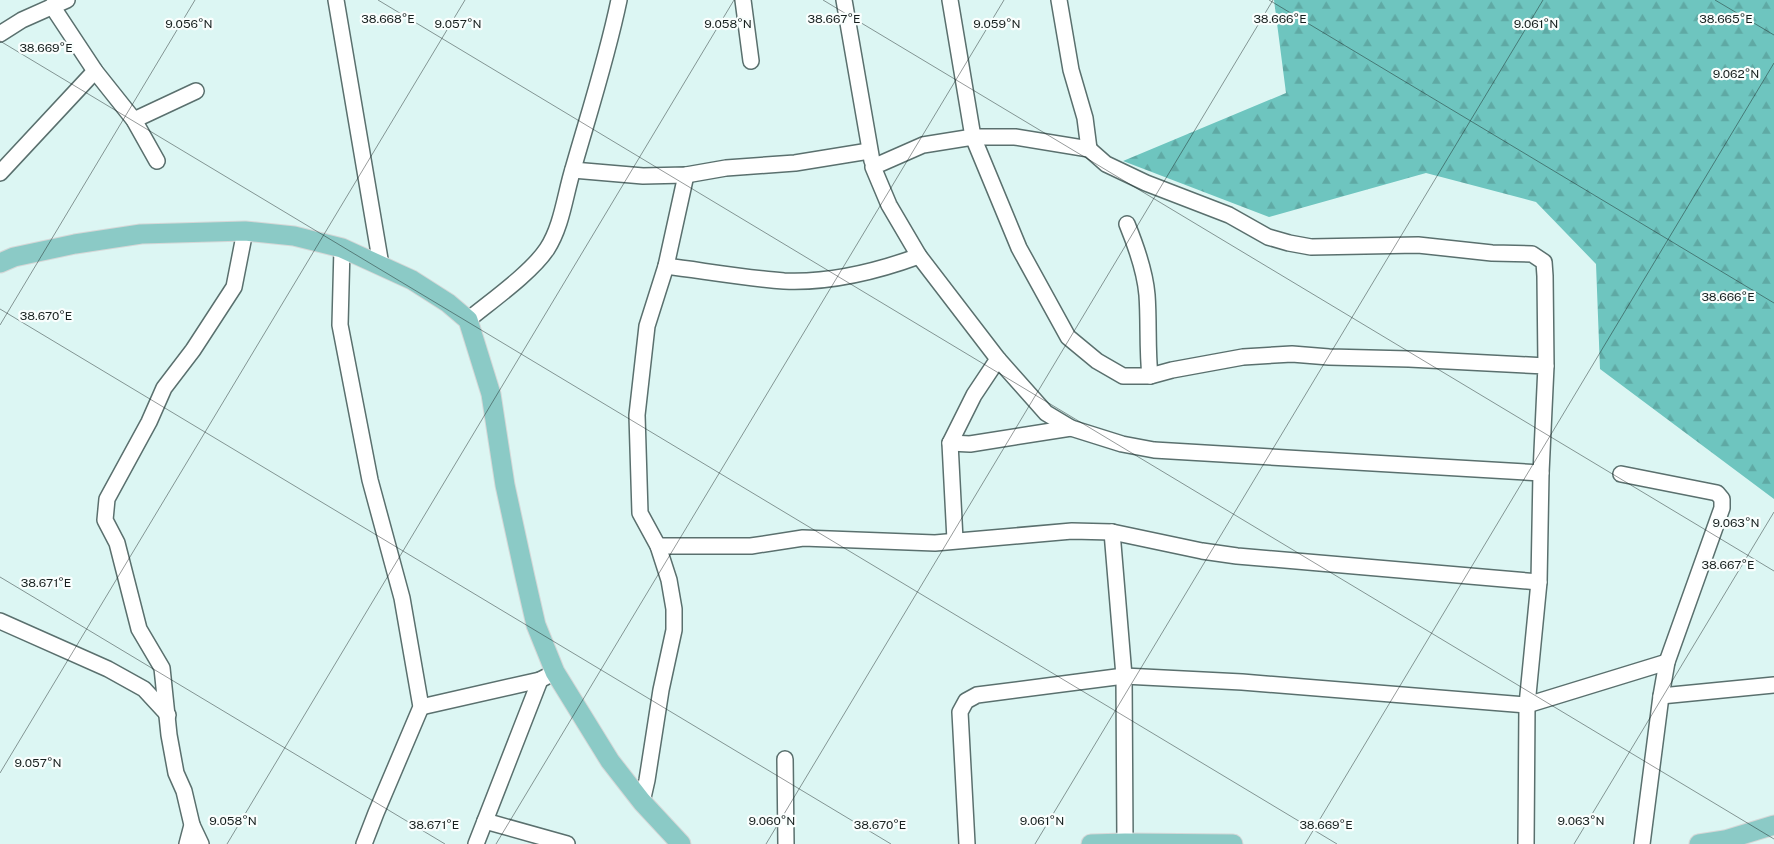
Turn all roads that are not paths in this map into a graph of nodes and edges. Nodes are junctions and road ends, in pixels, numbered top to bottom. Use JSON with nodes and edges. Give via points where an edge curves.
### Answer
{"nodes":[{"id":1,"x":67,"y":0,"type":"edge"},
{"id":2,"x":336,"y":0,"type":"edge"},
{"id":3,"x":619,"y":0,"type":"edge"},
{"id":4,"x":743,"y":0,"type":"edge"},
{"id":5,"x":844,"y":0,"type":"edge"},
{"id":6,"x":950,"y":0,"type":"edge"},
{"id":7,"x":1059,"y":0,"type":"edge"},
{"id":8,"x":52,"y":6,"type":"junction"},
{"id":9,"x":0,"y":34,"type":"edge"},
{"id":10,"x":751,"y":62,"type":"dead end"},
{"id":11,"x":95,"y":71,"type":"junction"},
{"id":12,"x":196,"y":91,"type":"dead end"},
{"id":13,"x":134,"y":120,"type":"junction"},
{"id":14,"x":973,"y":137,"type":"junction"},
{"id":15,"x":1090,"y":149,"type":"junction"},
{"id":16,"x":869,"y":151,"type":"junction"},
{"id":17,"x":157,"y":161,"type":"dead end"},
{"id":18,"x":873,"y":167,"type":"junction"},
{"id":19,"x":573,"y":170,"type":"junction"},
{"id":20,"x":0,"y":173,"type":"edge"},
{"id":21,"x":686,"y":175,"type":"junction"},
{"id":22,"x":1127,"y":224,"type":"dead end"},
{"id":23,"x":245,"y":231,"type":"junction"},
{"id":24,"x":342,"y":248,"type":"junction"},
{"id":25,"x":919,"y":256,"type":"junction"},
{"id":26,"x":0,"y":263,"type":"edge"},
{"id":27,"x":381,"y":265,"type":"junction"},
{"id":28,"x":666,"y":266,"type":"junction"},
{"id":29,"x":468,"y":320,"type":"junction"},
{"id":30,"x":998,"y":359,"type":"junction"},
{"id":31,"x":1546,"y":366,"type":"junction"},
{"id":32,"x":1150,"y":376,"type":"junction"},
{"id":33,"x":1071,"y":428,"type":"junction"},
{"id":34,"x":950,"y":443,"type":"junction"},
{"id":35,"x":1541,"y":474,"type":"junction"},
{"id":36,"x":1621,"y":474,"type":"dead end"},
{"id":37,"x":1112,"y":532,"type":"junction"},
{"id":38,"x":955,"y":540,"type":"junction"},
{"id":39,"x":658,"y":546,"type":"junction"},
{"id":40,"x":1539,"y":582,"type":"junction"},
{"id":41,"x":0,"y":621,"type":"edge"},
{"id":42,"x":1667,"y":662,"type":"junction"},
{"id":43,"x":548,"y":676,"type":"junction"},
{"id":44,"x":1124,"y":676,"type":"junction"},
{"id":45,"x":1774,"y":684,"type":"edge"},
{"id":46,"x":1661,"y":696,"type":"junction"},
{"id":47,"x":1527,"y":705,"type":"junction"},
{"id":48,"x":421,"y":707,"type":"junction"},
{"id":49,"x":168,"y":715,"type":"junction"},
{"id":50,"x":785,"y":759,"type":"dead end"},
{"id":51,"x":642,"y":802,"type":"junction"},
{"id":52,"x":485,"y":821,"type":"junction"},
{"id":53,"x":192,"y":825,"type":"junction"},
{"id":54,"x":1774,"y":825,"type":"edge"},
{"id":55,"x":1730,"y":842,"type":"edge"},
{"id":56,"x":1125,"y":843,"type":"junction"},
{"id":57,"x":187,"y":844,"type":"edge"},
{"id":58,"x":201,"y":844,"type":"edge"},
{"id":59,"x":364,"y":844,"type":"edge"},
{"id":60,"x":476,"y":844,"type":"edge"},
{"id":61,"x":567,"y":844,"type":"edge"},
{"id":62,"x":681,"y":844,"type":"edge"},
{"id":63,"x":786,"y":844,"type":"edge"},
{"id":64,"x":967,"y":844,"type":"edge"},
{"id":65,"x":1093,"y":844,"type":"edge"},
{"id":66,"x":1232,"y":844,"type":"edge"},
{"id":67,"x":1526,"y":844,"type":"edge"},
{"id":68,"x":1642,"y":844,"type":"edge"},
{"id":69,"x":1699,"y":844,"type":"edge"}],
"edges":[{"from":1,"to":8,"type":"street"},
{"from":2,"to":27,"type":"street"},
{"from":3,"to":19,"type":"street","via":[[600,82]]},
{"from":4,"to":10,"type":"street"},
{"from":5,"to":16,"type":"street"},
{"from":6,"to":14,"type":"street"},
{"from":7,"to":15,"type":"street"},
{"from":8,"to":9,"type":"street"},
{"from":8,"to":11,"type":"street"},
{"from":11,"to":13,"type":"street"},
{"from":11,"to":20,"type":"street"},
{"from":12,"to":13,"type":"street"},
{"from":13,"to":17,"type":"street"},
{"from":14,"to":15,"type":"street","via":[[1015,138]]},
{"from":14,"to":18,"type":"street","via":[[923,145]]},
{"from":14,"to":32,"type":"street","via":[[1019,248],[1068,337],[1097,361],[1123,376]]},
{"from":15,"to":31,"type":"street","via":[[1106,164],[1146,183],[1229,215],[1268,237],[1289,243],[1312,247],[1418,245],[1532,254],[1544,262]]},
{"from":16,"to":18,"type":"street"},
{"from":16,"to":21,"type":"street"},
{"from":18,"to":25,"type":"street"},
{"from":19,"to":21,"type":"street","via":[[643,176]]},
{"from":19,"to":29,"type":"street","via":[[548,248],[537,262]]},
{"from":21,"to":28,"type":"street"},
{"from":22,"to":32,"type":"street","via":[[1147,294]]},
{"from":23,"to":24,"type":"main road","via":[[294,236]]},
{"from":23,"to":26,"type":"main road","via":[[141,234],[74,244]]},
{"from":23,"to":49,"type":"street","via":[[234,287],[164,388],[107,499],[106,520],[117,543],[139,629],[162,668]]},
{"from":24,"to":27,"type":"main road"},
{"from":24,"to":48,"type":"street","via":[[340,325],[370,480],[402,598]]},
{"from":25,"to":28,"type":"street","via":[[887,268],[830,278],[786,281]]},
{"from":25,"to":30,"type":"street"},
{"from":27,"to":29,"type":"main road","via":[[412,280]]},
{"from":28,"to":39,"type":"street","via":[[647,326],[637,415],[640,513]]},
{"from":29,"to":43,"type":"main road","via":[[491,394],[505,485]]},
{"from":30,"to":33,"type":"street","via":[[1046,412]]},
{"from":30,"to":34,"type":"street","via":[[974,395]]},
{"from":31,"to":32,"type":"street","via":[[1292,354],[1243,357]]},
{"from":31,"to":35,"type":"street"},
{"from":33,"to":34,"type":"street","via":[[970,444]]},
{"from":33,"to":35,"type":"street","via":[[1154,450]]},
{"from":34,"to":38,"type":"street"},
{"from":35,"to":40,"type":"street"},
{"from":36,"to":42,"type":"street","via":[[1716,494],[1722,499],[1722,508]]},
{"from":37,"to":38,"type":"street"},
{"from":37,"to":40,"type":"street","via":[[1237,556]]},
{"from":37,"to":44,"type":"street"},
{"from":38,"to":39,"type":"street","via":[[935,543],[804,538],[752,546]]},
{"from":39,"to":51,"type":"street","via":[[669,580],[674,630]]},
{"from":40,"to":47,"type":"street"},
{"from":41,"to":49,"type":"street","via":[[116,673],[144,689]]},
{"from":42,"to":46,"type":"street"},
{"from":42,"to":47,"type":"street"},
{"from":43,"to":48,"type":"street"},
{"from":43,"to":51,"type":"main road"},
{"from":43,"to":52,"type":"street"},
{"from":44,"to":47,"type":"street"},
{"from":44,"to":56,"type":"street"},
{"from":44,"to":64,"type":"street","via":[[977,696],[966,701],[960,712]]},
{"from":45,"to":46,"type":"street"},
{"from":46,"to":68,"type":"street"},
{"from":47,"to":67,"type":"street"},
{"from":48,"to":59,"type":"street"},
{"from":49,"to":53,"type":"street","via":[[176,773]]},
{"from":50,"to":63,"type":"street"},
{"from":51,"to":62,"type":"main road"},
{"from":52,"to":60,"type":"street"},
{"from":52,"to":61,"type":"street"},
{"from":53,"to":57,"type":"street"},
{"from":53,"to":58,"type":"street"},
{"from":54,"to":55,"type":"main road"},
{"from":55,"to":69,"type":"main road"},
{"from":56,"to":65,"type":"main road"},
{"from":56,"to":66,"type":"main road"}]}
